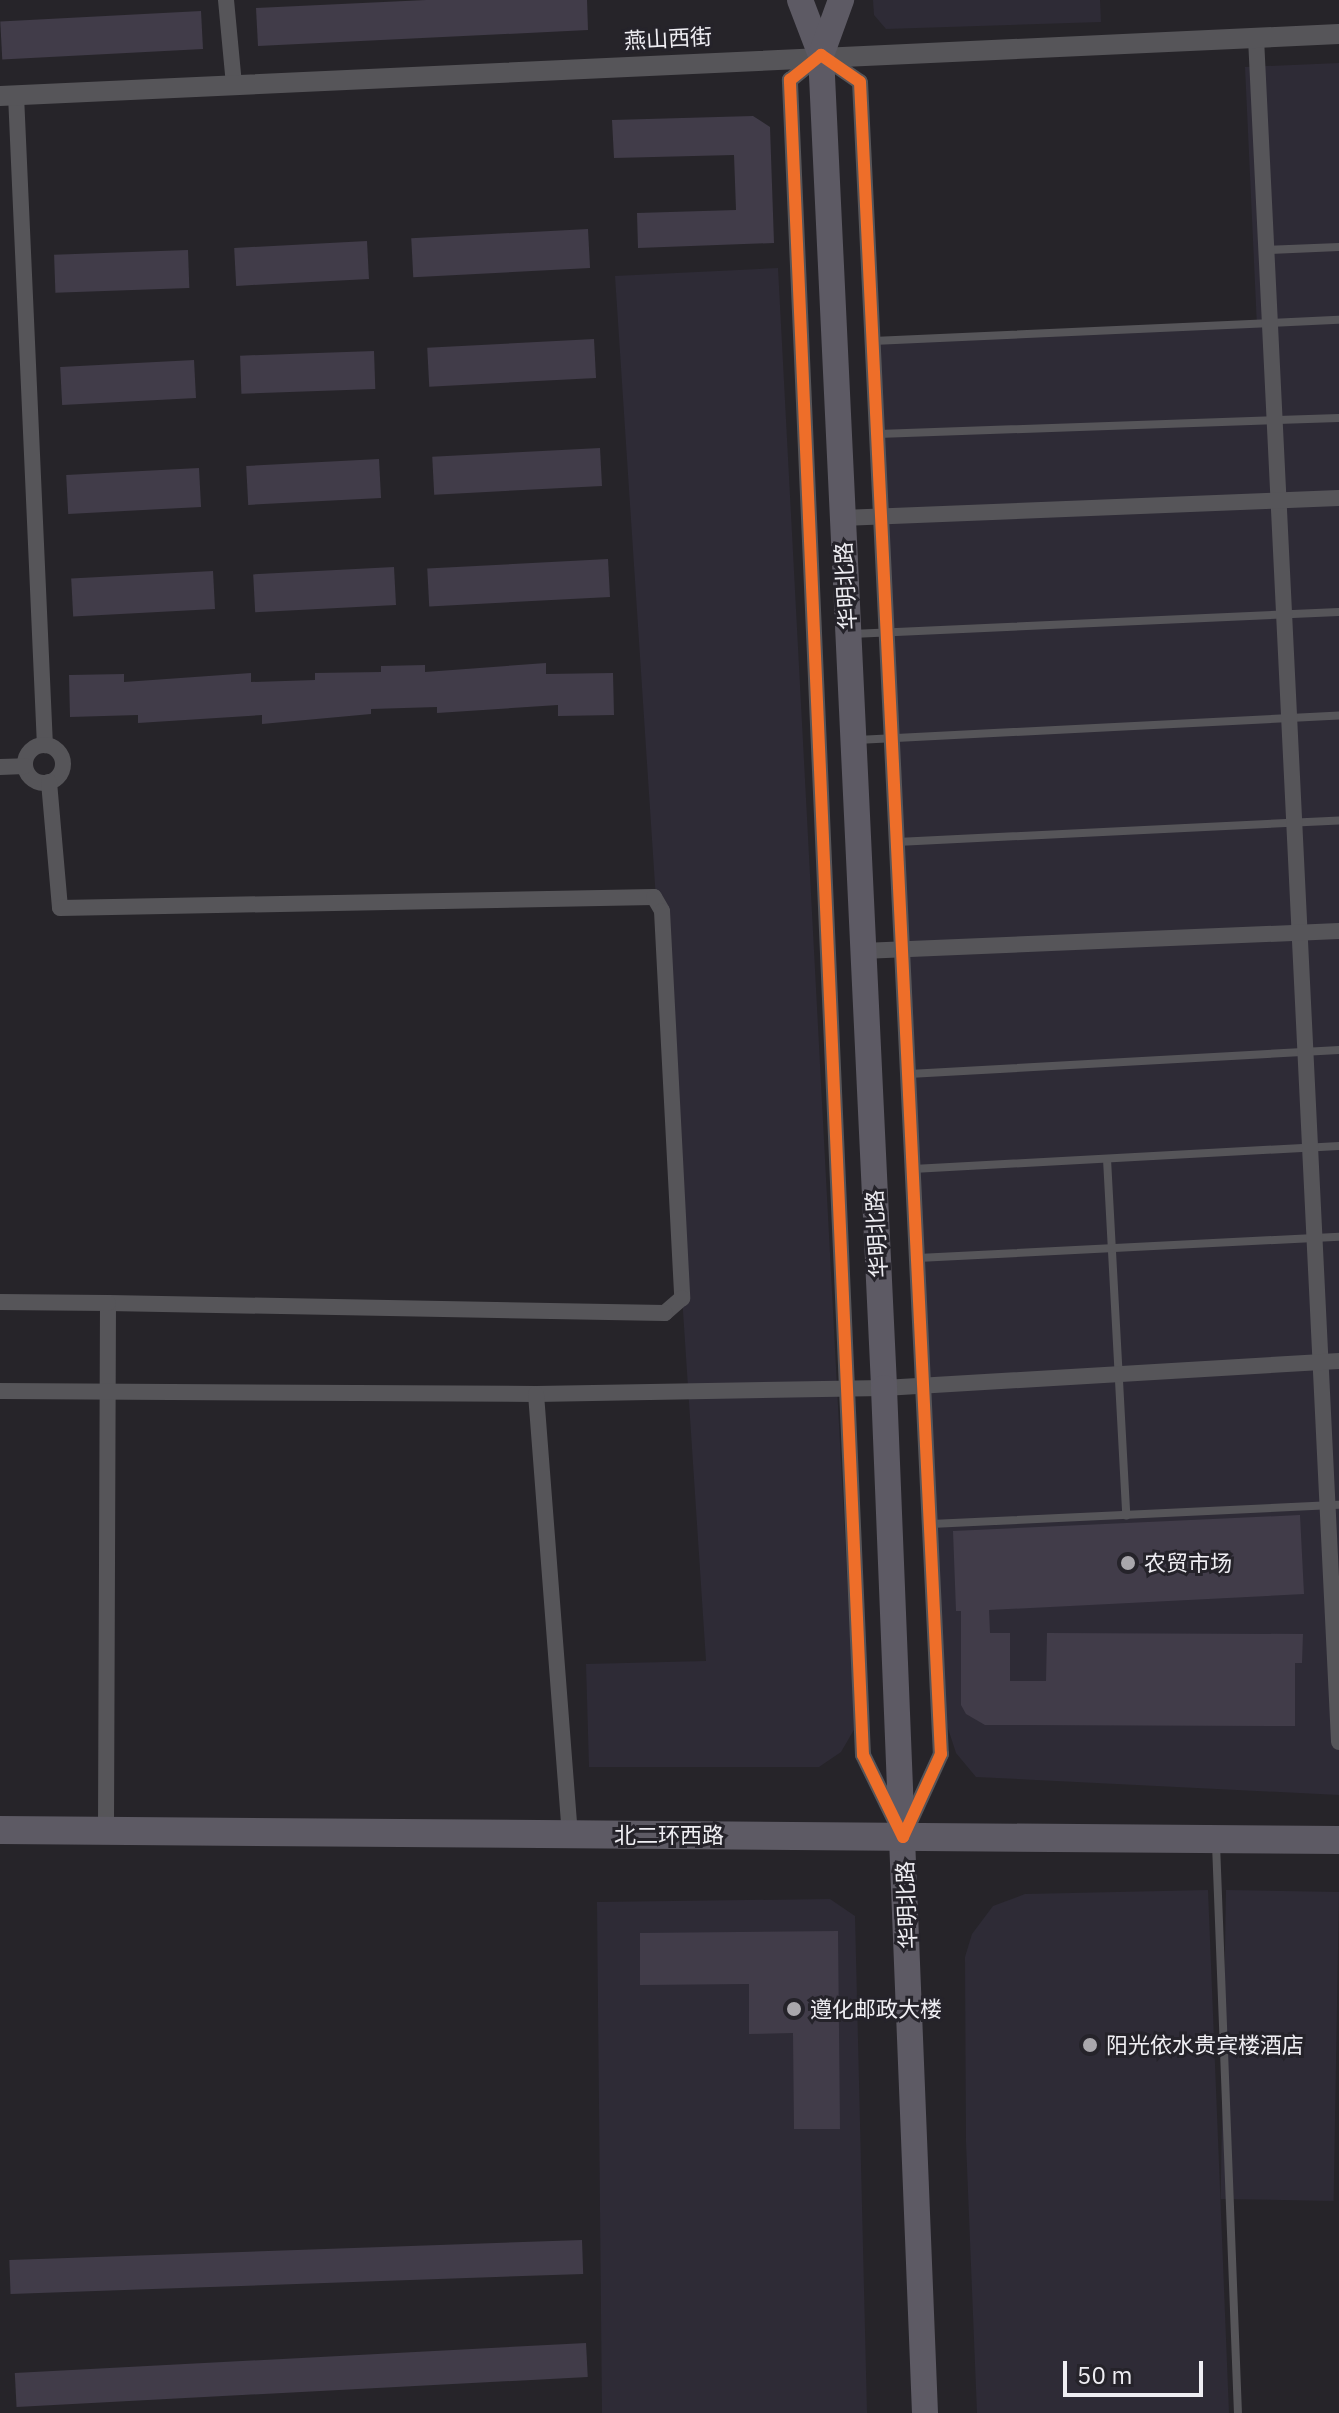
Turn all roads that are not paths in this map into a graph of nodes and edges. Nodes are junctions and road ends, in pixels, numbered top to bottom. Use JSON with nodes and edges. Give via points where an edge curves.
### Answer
{"nodes":[{"id":1,"x":226,"y":0,"type":"edge"},
{"id":2,"x":800,"y":0,"type":"edge"},
{"id":3,"x":841,"y":0,"type":"edge"},
{"id":4,"x":1339,"y":34,"type":"edge"},
{"id":5,"x":1256,"y":38,"type":"junction"},
{"id":6,"x":821,"y":55,"type":"junction"},
{"id":7,"x":234,"y":84,"type":"junction"},
{"id":8,"x":8,"y":96,"type":"edge"},
{"id":9,"x":1339,"y":247,"type":"edge"},
{"id":10,"x":1267,"y":250,"type":"junction"},
{"id":11,"x":1339,"y":320,"type":"edge"},
{"id":12,"x":1270,"y":323,"type":"junction"},
{"id":13,"x":872,"y":341,"type":"junction"},
{"id":14,"x":1339,"y":418,"type":"edge"},
{"id":15,"x":1275,"y":420,"type":"junction"},
{"id":16,"x":877,"y":434,"type":"junction"},
{"id":17,"x":1339,"y":498,"type":"edge"},
{"id":18,"x":1279,"y":500,"type":"junction"},
{"id":19,"x":881,"y":516,"type":"junction"},
{"id":20,"x":842,"y":518,"type":"junction"},
{"id":21,"x":1339,"y":612,"type":"edge"},
{"id":22,"x":1285,"y":614,"type":"junction"},
{"id":23,"x":887,"y":633,"type":"junction"},
{"id":24,"x":847,"y":634,"type":"junction"},
{"id":25,"x":1339,"y":716,"type":"edge"},
{"id":26,"x":1290,"y":718,"type":"junction"},
{"id":27,"x":892,"y":738,"type":"junction"},
{"id":28,"x":852,"y":740,"type":"junction"},
{"id":29,"x":45,"y":745,"type":"junction"},
{"id":30,"x":25,"y":766,"type":"junction"},
{"id":31,"x":0,"y":767,"type":"edge"},
{"id":32,"x":49,"y":782,"type":"junction"},
{"id":33,"x":1339,"y":820,"type":"edge"},
{"id":34,"x":1295,"y":822,"type":"junction"},
{"id":35,"x":897,"y":842,"type":"junction"},
{"id":36,"x":1339,"y":931,"type":"edge"},
{"id":37,"x":1300,"y":933,"type":"junction"},
{"id":38,"x":902,"y":949,"type":"junction"},
{"id":39,"x":862,"y":951,"type":"junction"},
{"id":40,"x":1339,"y":1050,"type":"edge"},
{"id":41,"x":1306,"y":1052,"type":"junction"},
{"id":42,"x":908,"y":1074,"type":"junction"},
{"id":43,"x":1339,"y":1146,"type":"edge"},
{"id":44,"x":1311,"y":1148,"type":"junction"},
{"id":45,"x":1107,"y":1159,"type":"junction"},
{"id":46,"x":913,"y":1169,"type":"junction"},
{"id":47,"x":1339,"y":1237,"type":"edge"},
{"id":48,"x":1315,"y":1239,"type":"junction"},
{"id":49,"x":1111,"y":1249,"type":"junction"},
{"id":50,"x":917,"y":1258,"type":"junction"},
{"id":51,"x":0,"y":1302,"type":"edge"},
{"id":52,"x":108,"y":1303,"type":"junction"},
{"id":53,"x":1339,"y":1361,"type":"edge"},
{"id":54,"x":1322,"y":1362,"type":"junction"},
{"id":55,"x":1118,"y":1374,"type":"junction"},
{"id":56,"x":923,"y":1386,"type":"junction"},
{"id":57,"x":847,"y":1388,"type":"junction"},
{"id":58,"x":884,"y":1388,"type":"junction"},
{"id":59,"x":0,"y":1391,"type":"edge"},
{"id":60,"x":109,"y":1391,"type":"junction"},
{"id":61,"x":536,"y":1394,"type":"junction"},
{"id":62,"x":1334,"y":1505,"type":"edge"},
{"id":63,"x":1126,"y":1515,"type":"junction"},
{"id":64,"x":930,"y":1524,"type":"junction"},
{"id":65,"x":1339,"y":1742,"type":"edge"},
{"id":66,"x":0,"y":1830,"type":"edge"},
{"id":67,"x":106,"y":1831,"type":"junction"},
{"id":68,"x":570,"y":1834,"type":"junction"},
{"id":69,"x":903,"y":1837,"type":"junction"},
{"id":70,"x":1216,"y":1839,"type":"junction"},
{"id":71,"x":1339,"y":1840,"type":"edge"},
{"id":72,"x":925,"y":2413,"type":"edge"},
{"id":73,"x":1238,"y":2413,"type":"edge"}],
"edges":[{"from":1,"to":7,"type":"street"},
{"from":2,"to":6,"type":"main road","name":"华明北路"},
{"from":3,"to":6,"type":"main road","name":"华明北路"},
{"from":4,"to":5,"type":"street","name":"燕山西街"},
{"from":5,"to":6,"type":"street","name":"燕山西街"},
{"from":5,"to":10,"type":"street"},
{"from":6,"to":7,"type":"street","name":"燕山西街"},
{"from":6,"to":13,"type":"street","via":[[860,82]]},
{"from":6,"to":20,"type":"main road","name":"华明北路"},
{"from":6,"to":57,"type":"street","via":[[790,80]]},
{"from":7,"to":8,"type":"street","name":"燕山西街"},
{"from":8,"to":29,"type":"street"},
{"from":9,"to":10,"type":"lane"},
{"from":10,"to":12,"type":"street"},
{"from":11,"to":12,"type":"lane"},
{"from":12,"to":13,"type":"lane"},
{"from":12,"to":15,"type":"street"},
{"from":13,"to":16,"type":"street"},
{"from":14,"to":15,"type":"lane"},
{"from":15,"to":16,"type":"lane"},
{"from":15,"to":18,"type":"street"},
{"from":16,"to":19,"type":"street"},
{"from":17,"to":18,"type":"street"},
{"from":18,"to":19,"type":"street"},
{"from":18,"to":22,"type":"street"},
{"from":19,"to":20,"type":"street"},
{"from":19,"to":23,"type":"street"},
{"from":20,"to":24,"type":"main road","name":"华明北路"},
{"from":21,"to":22,"type":"lane"},
{"from":22,"to":23,"type":"lane"},
{"from":22,"to":26,"type":"street"},
{"from":23,"to":24,"type":"lane"},
{"from":23,"to":27,"type":"street"},
{"from":24,"to":28,"type":"main road","name":"华明北路"},
{"from":25,"to":26,"type":"lane"},
{"from":26,"to":27,"type":"lane"},
{"from":26,"to":34,"type":"street"},
{"from":27,"to":28,"type":"lane"},
{"from":27,"to":35,"type":"street"},
{"from":28,"to":39,"type":"main road","name":"华明北路"},
{"from":29,"to":30,"type":"street","via":[[29,754]]},
{"from":29,"to":32,"type":"street","via":[[62,759],[62,771]]},
{"from":30,"to":31,"type":"street"},
{"from":30,"to":32,"type":"street","via":[[33,780]]},
{"from":32,"to":52,"type":"street","via":[[60,908],[654,897],[662,911],[682,1298],[665,1313]]},
{"from":33,"to":34,"type":"lane"},
{"from":34,"to":35,"type":"lane"},
{"from":34,"to":37,"type":"street"},
{"from":35,"to":38,"type":"street"},
{"from":36,"to":37,"type":"street"},
{"from":37,"to":38,"type":"street"},
{"from":37,"to":41,"type":"street"},
{"from":38,"to":39,"type":"street"},
{"from":38,"to":42,"type":"street"},
{"from":39,"to":58,"type":"main road","name":"华明北路"},
{"from":40,"to":41,"type":"lane"},
{"from":41,"to":42,"type":"lane"},
{"from":41,"to":44,"type":"street"},
{"from":42,"to":46,"type":"street"},
{"from":43,"to":44,"type":"lane"},
{"from":44,"to":45,"type":"lane"},
{"from":44,"to":48,"type":"street"},
{"from":45,"to":46,"type":"lane"},
{"from":45,"to":49,"type":"lane"},
{"from":46,"to":50,"type":"street"},
{"from":47,"to":48,"type":"lane"},
{"from":48,"to":49,"type":"lane"},
{"from":48,"to":54,"type":"street"},
{"from":49,"to":50,"type":"lane"},
{"from":49,"to":55,"type":"lane"},
{"from":50,"to":56,"type":"street"},
{"from":51,"to":52,"type":"street"},
{"from":52,"to":60,"type":"street"},
{"from":53,"to":54,"type":"street"},
{"from":54,"to":55,"type":"street"},
{"from":54,"to":62,"type":"street"},
{"from":55,"to":56,"type":"street"},
{"from":55,"to":63,"type":"lane"},
{"from":56,"to":58,"type":"street"},
{"from":56,"to":64,"type":"street"},
{"from":57,"to":58,"type":"street"},
{"from":57,"to":61,"type":"street"},
{"from":57,"to":69,"type":"street","via":[[863,1755]]},
{"from":58,"to":69,"type":"main road","name":"华明北路"},
{"from":59,"to":60,"type":"street"},
{"from":60,"to":61,"type":"street"},
{"from":60,"to":67,"type":"street"},
{"from":61,"to":68,"type":"street"},
{"from":62,"to":63,"type":"lane"},
{"from":62,"to":65,"type":"street"},
{"from":63,"to":64,"type":"lane"},
{"from":64,"to":69,"type":"street","via":[[941,1754]]},
{"from":66,"to":67,"type":"highway","name":"北二环西路"},
{"from":67,"to":68,"type":"highway","name":"北二环西路"},
{"from":68,"to":69,"type":"highway","name":"北二环西路"},
{"from":69,"to":70,"type":"highway","name":"北二环西路"},
{"from":69,"to":72,"type":"main road","name":"华明北路"},
{"from":70,"to":71,"type":"highway","name":"北二环西路"},
{"from":70,"to":73,"type":"lane"}]}
